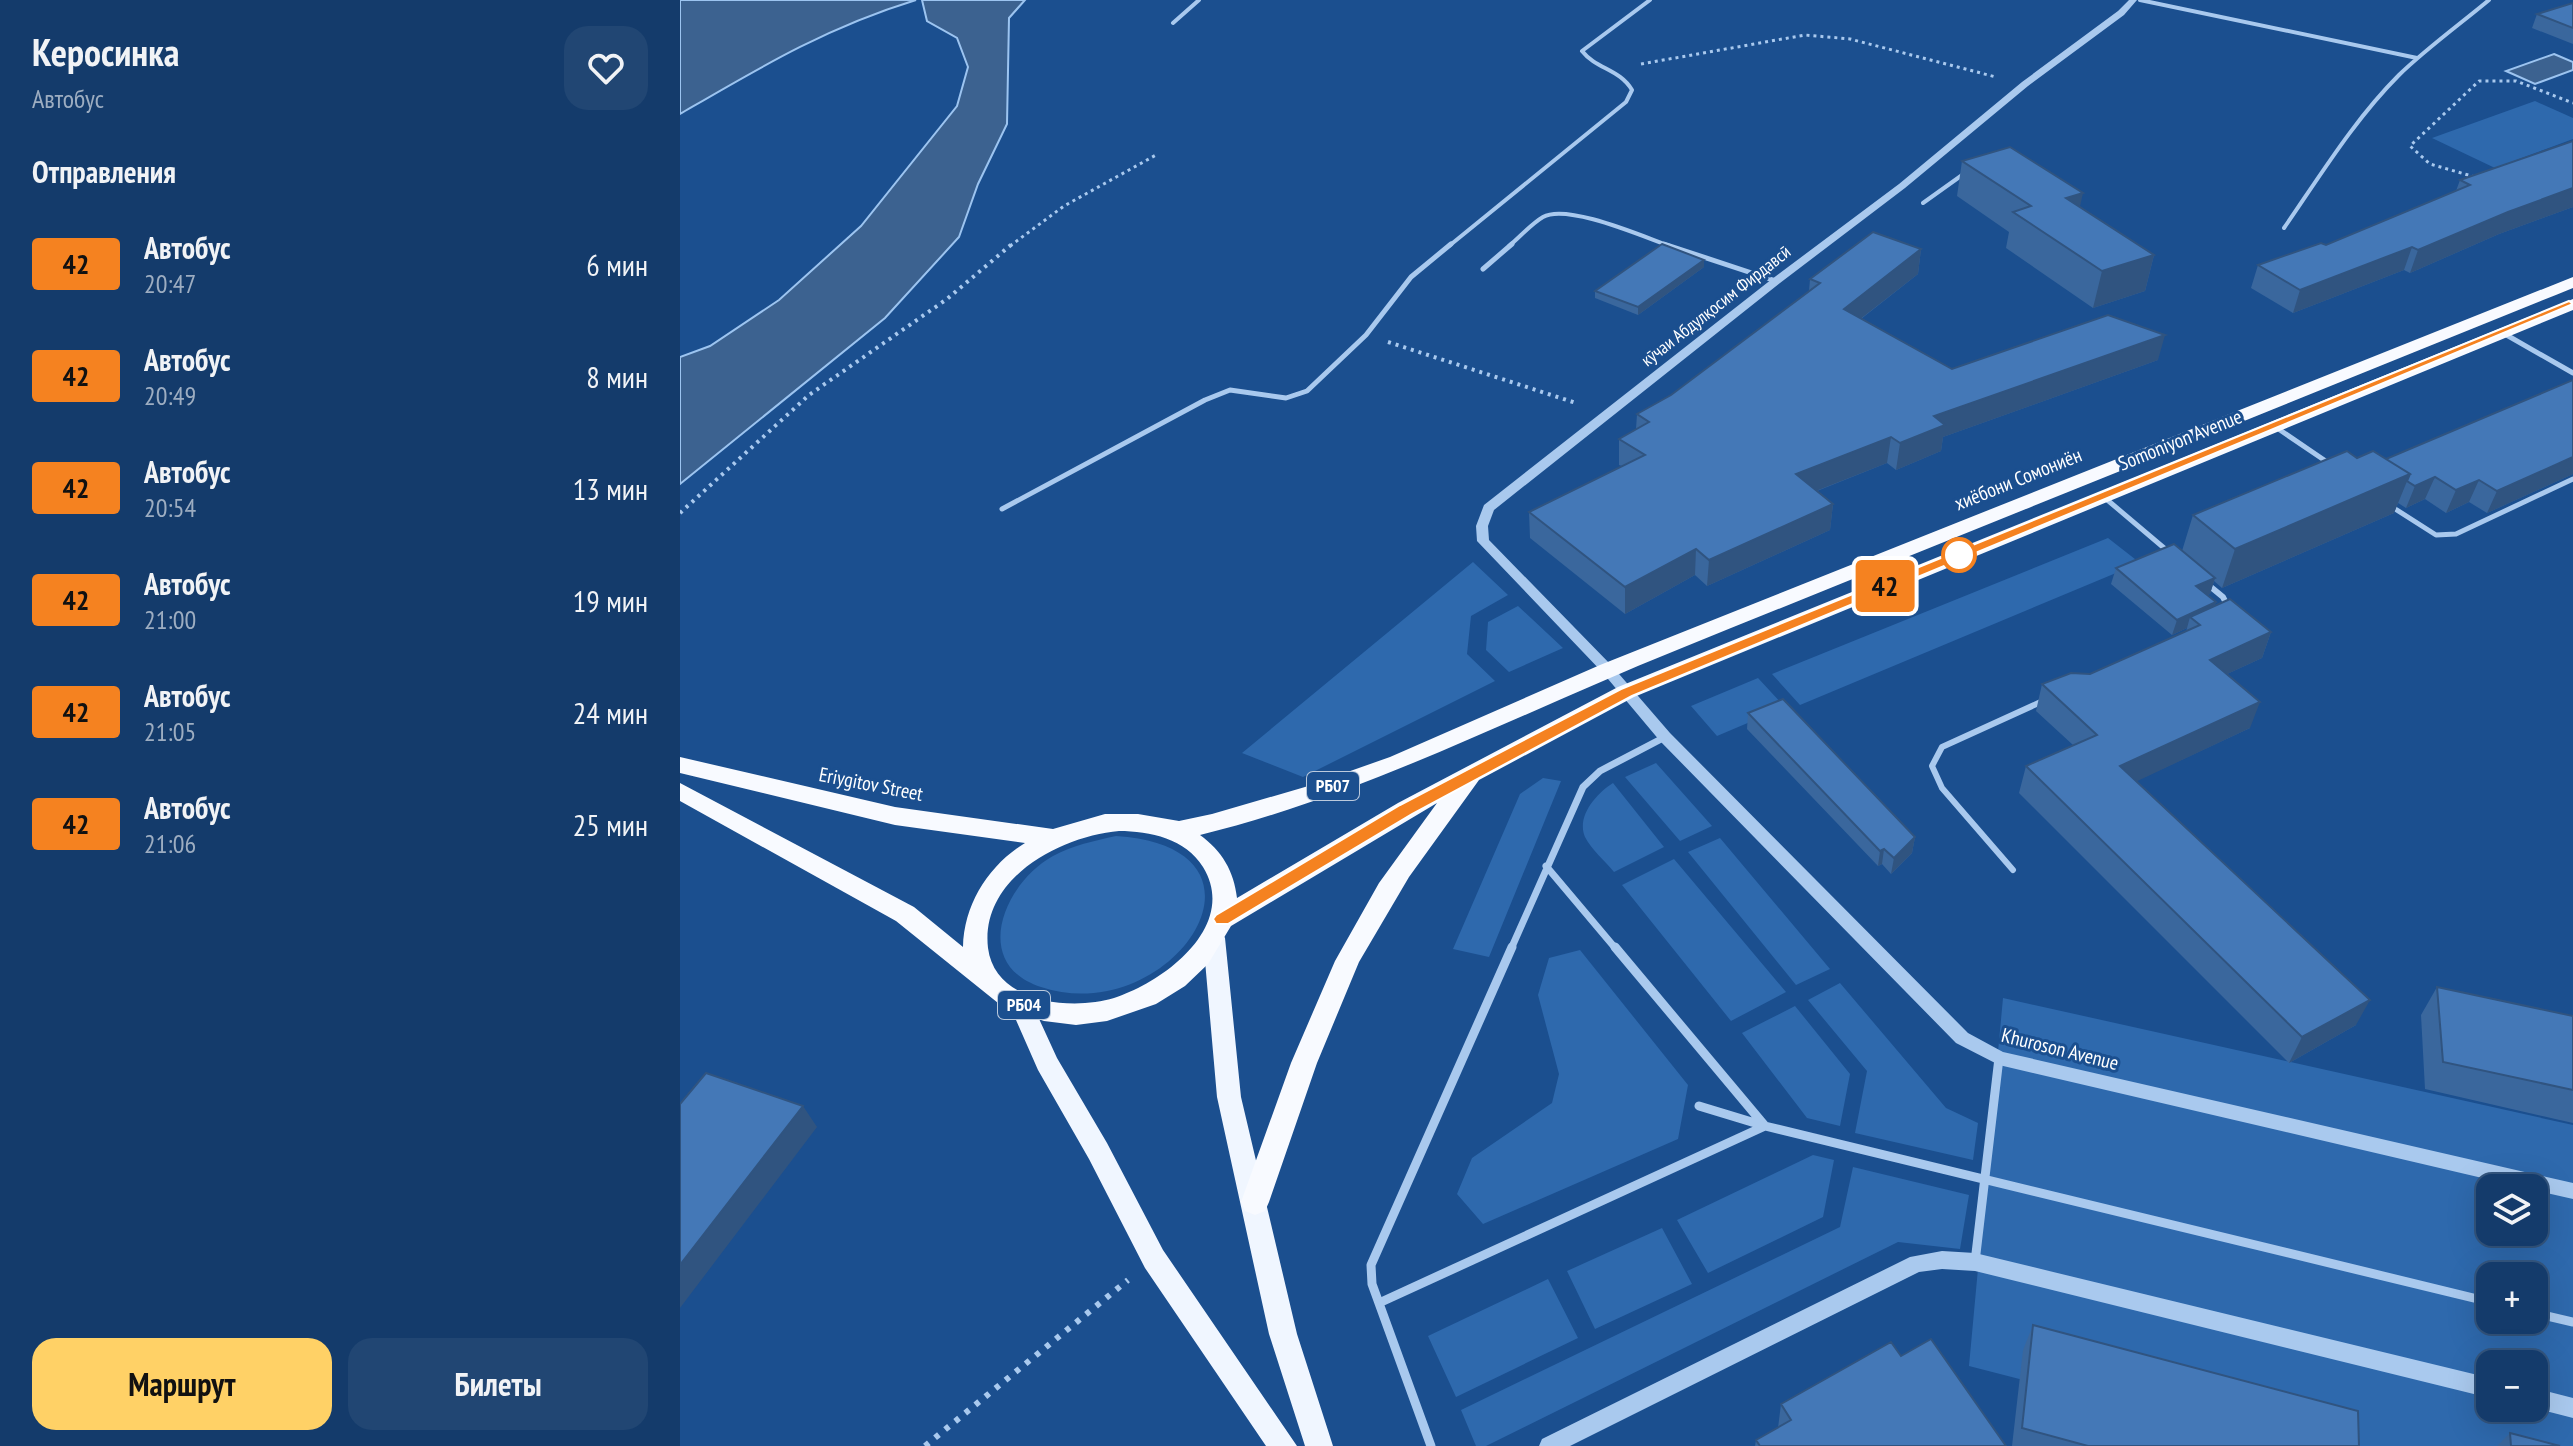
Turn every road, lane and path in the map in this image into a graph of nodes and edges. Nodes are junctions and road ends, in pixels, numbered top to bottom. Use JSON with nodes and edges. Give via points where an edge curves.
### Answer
{"nodes":[{"id":1,"x":1199,"y":0,"type":"edge"},
{"id":2,"x":1650,"y":0,"type":"edge"},
{"id":3,"x":2133,"y":0,"type":"edge"},
{"id":4,"x":2140,"y":0,"type":"edge"},
{"id":5,"x":2489,"y":0,"type":"edge"},
{"id":6,"x":1173,"y":23,"type":"dead end"},
{"id":7,"x":2417,"y":58,"type":"junction"},
{"id":8,"x":1613,"y":69,"type":"junction"},
{"id":9,"x":2025,"y":84,"type":"junction"},
{"id":10,"x":2573,"y":103,"type":"edge"},
{"id":11,"x":1156,"y":155,"type":"dead end"},
{"id":12,"x":1975,"y":170,"type":"edge"},
{"id":13,"x":2480,"y":178,"type":"edge"},
{"id":14,"x":1923,"y":203,"type":"dead end"},
{"id":15,"x":2284,"y":228,"type":"dead end"},
{"id":16,"x":1483,"y":269,"type":"dead end"},
{"id":17,"x":1776,"y":281,"type":"junction"},
{"id":18,"x":2573,"y":282,"type":"edge"},
{"id":19,"x":2573,"y":304,"type":"edge"},
{"id":20,"x":2502,"y":333,"type":"junction"},
{"id":21,"x":1366,"y":335,"type":"junction"},
{"id":22,"x":2573,"y":373,"type":"edge"},
{"id":23,"x":1612,"y":411,"type":"junction"},
{"id":24,"x":2274,"y":425,"type":"junction"},
{"id":25,"x":2340,"y":471,"type":"edge"},
{"id":26,"x":2573,"y":479,"type":"edge"},
{"id":27,"x":2102,"y":496,"type":"junction"},
{"id":28,"x":2379,"y":498,"type":"edge"},
{"id":29,"x":1002,"y":509,"type":"dead end"},
{"id":30,"x":680,"y":513,"type":"edge"},
{"id":31,"x":2175,"y":557,"type":"edge"},
{"id":32,"x":2199,"y":577,"type":"edge"},
{"id":33,"x":2223,"y":618,"type":"edge"},
{"id":34,"x":1608,"y":670,"type":"junction"},
{"id":35,"x":1626,"y":692,"type":"junction"},
{"id":36,"x":2055,"y":696,"type":"edge"},
{"id":37,"x":1665,"y":737,"type":"junction"},
{"id":38,"x":680,"y":765,"type":"edge"},
{"id":39,"x":1474,"y":771,"type":"junction"},
{"id":40,"x":680,"y":791,"type":"edge"},
{"id":41,"x":1176,"y":830,"type":"junction"},
{"id":42,"x":1054,"y":838,"type":"junction"},
{"id":43,"x":1546,"y":866,"type":"junction"},
{"id":44,"x":2013,"y":870,"type":"dead end"},
{"id":45,"x":1218,"y":929,"type":"junction"},
{"id":46,"x":992,"y":985,"type":"junction"},
{"id":47,"x":1021,"y":1004,"type":"junction"},
{"id":48,"x":1999,"y":1058,"type":"junction"},
{"id":49,"x":1699,"y":1106,"type":"dead end"},
{"id":50,"x":1765,"y":1126,"type":"junction"},
{"id":51,"x":1985,"y":1180,"type":"junction"},
{"id":52,"x":2573,"y":1191,"type":"edge"},
{"id":53,"x":1255,"y":1202,"type":"junction"},
{"id":54,"x":1154,"y":1259,"type":"junction"},
{"id":55,"x":1975,"y":1262,"type":"junction"},
{"id":56,"x":2476,"y":1299,"type":"edge"},
{"id":57,"x":1379,"y":1303,"type":"junction"},
{"id":58,"x":2548,"y":1316,"type":"edge"},
{"id":59,"x":2573,"y":1322,"type":"edge"},
{"id":60,"x":2476,"y":1385,"type":"edge"},
{"id":61,"x":2548,"y":1402,"type":"edge"},
{"id":62,"x":2573,"y":1408,"type":"edge"},
{"id":63,"x":925,"y":1446,"type":"edge"},
{"id":64,"x":1283,"y":1446,"type":"edge"},
{"id":65,"x":1319,"y":1446,"type":"edge"},
{"id":66,"x":1431,"y":1446,"type":"edge"},
{"id":67,"x":1549,"y":1446,"type":"edge"}],
"edges":[{"from":1,"to":6,"type":"lane"},
{"from":2,"to":8,"type":"lane","via":[[1582,51]]},
{"from":3,"to":9,"type":"street","name":"кӯчаи Абдулқосим Фирдавсӣ"},
{"from":4,"to":7,"type":"lane"},
{"from":5,"to":7,"type":"lane"},
{"from":7,"to":15,"type":"lane","via":[[2351,131]]},
{"from":8,"to":9,"type":"path","via":[[1805,35],[1850,39]]},
{"from":8,"to":21,"type":"lane","via":[[1632,90],[1626,102],[1411,277]]},
{"from":9,"to":17,"type":"street","name":"кӯчаи Абдулқосим Фирдавсӣ"},
{"from":10,"to":13,"type":"path","via":[[2516,80],[2489,78],[2479,81],[2410,146],[2434,165]]},
{"from":11,"to":30,"type":"path","via":[[1054,213],[947,299],[809,395]]},
{"from":12,"to":14,"type":"lane"},
{"from":16,"to":17,"type":"lane","via":[[1543,217],[1563,214]]},
{"from":17,"to":23,"type":"street","name":"кӯчаи Абдулқосим Фирдавсӣ"},
{"from":18,"to":34,"type":"highway","name":"хиёбони Сомониён","number":"РБ07"},
{"from":19,"to":20,"type":"highway","name":"Somoniyon Avenue"},
{"from":20,"to":22,"type":"lane"},
{"from":20,"to":24,"type":"highway","name":"Somoniyon Avenue"},
{"from":21,"to":23,"type":"path","via":[[1563,401]]},
{"from":21,"to":29,"type":"lane","via":[[1307,391],[1286,398],[1230,390]]},
{"from":23,"to":34,"type":"street","name":"кӯчаи Абдулқосим Фирдавсӣ","via":[[1488,508],[1482,526],[1483,541]]},
{"from":24,"to":25,"type":"lane"},
{"from":24,"to":27,"type":"highway","name":"Somoniyon Avenue"},
{"from":26,"to":28,"type":"lane","via":[[2456,534],[2436,535]]},
{"from":27,"to":31,"type":"lane"},
{"from":27,"to":35,"type":"highway","name":"Somoniyon Avenue"},
{"from":32,"to":33,"type":"lane","via":[[2223,597],[2229,608]]},
{"from":34,"to":35,"type":"street","name":"кӯчаи Абдулқосим Фирдавсӣ"},
{"from":34,"to":41,"type":"highway","name":"хиёбони Сомониён","number":"РБ07","via":[[1345,782]]},
{"from":35,"to":37,"type":"street","name":"Khuroson Avenue"},
{"from":35,"to":39,"type":"highway"},
{"from":36,"to":44,"type":"lane","via":[[1942,747],[1932,766],[1942,788]]},
{"from":37,"to":43,"type":"street","via":[[1583,787]]},
{"from":37,"to":48,"type":"street","name":"Khuroson Avenue","via":[[1962,1038]]},
{"from":38,"to":42,"type":"highway","name":"Eriygitov Street","number":"РБ04","via":[[895,816]]},
{"from":39,"to":45,"type":"highway"},
{"from":39,"to":53,"type":"highway","via":[[1402,864],[1362,932],[1311,1046]]},
{"from":40,"to":46,"type":"highway","number":"РБ04","via":[[905,914]]},
{"from":41,"to":42,"type":"highway","number":"РБ04","via":[[1131,821]]},
{"from":41,"to":45,"type":"highway","number":"РБ04","via":[[1194,839],[1218,866],[1226,900]]},
{"from":42,"to":46,"type":"highway","number":"РБ04","via":[[1012,866],[978,917],[976,953]]},
{"from":43,"to":50,"type":"street"},
{"from":43,"to":57,"type":"street","via":[[1375,1254],[1371,1275]]},
{"from":45,"to":47,"type":"highway","number":"РБ04","via":[[1201,957],[1149,996],[1117,1008],[1072,1014]]},
{"from":45,"to":53,"type":"main road","number":"РБ04","via":[[1229,1097]]},
{"from":46,"to":47,"type":"highway","number":"РБ04"},
{"from":47,"to":54,"type":"main road","number":"РБ04","via":[[1047,1063]]},
{"from":48,"to":51,"type":"street"},
{"from":48,"to":52,"type":"street","name":"Khuroson Avenue"},
{"from":49,"to":50,"type":"street"},
{"from":50,"to":51,"type":"street"},
{"from":50,"to":57,"type":"street"},
{"from":51,"to":55,"type":"street"},
{"from":51,"to":56,"type":"street"},
{"from":53,"to":65,"type":"main road","number":"РБ04","via":[[1283,1334]]},
{"from":54,"to":63,"type":"path"},
{"from":54,"to":64,"type":"main road","number":"РБ04"},
{"from":55,"to":60,"type":"street"},
{"from":55,"to":67,"type":"street","via":[[1917,1263]]},
{"from":57,"to":66,"type":"street"},
{"from":58,"to":59,"type":"street"},
{"from":61,"to":62,"type":"street"}]}
